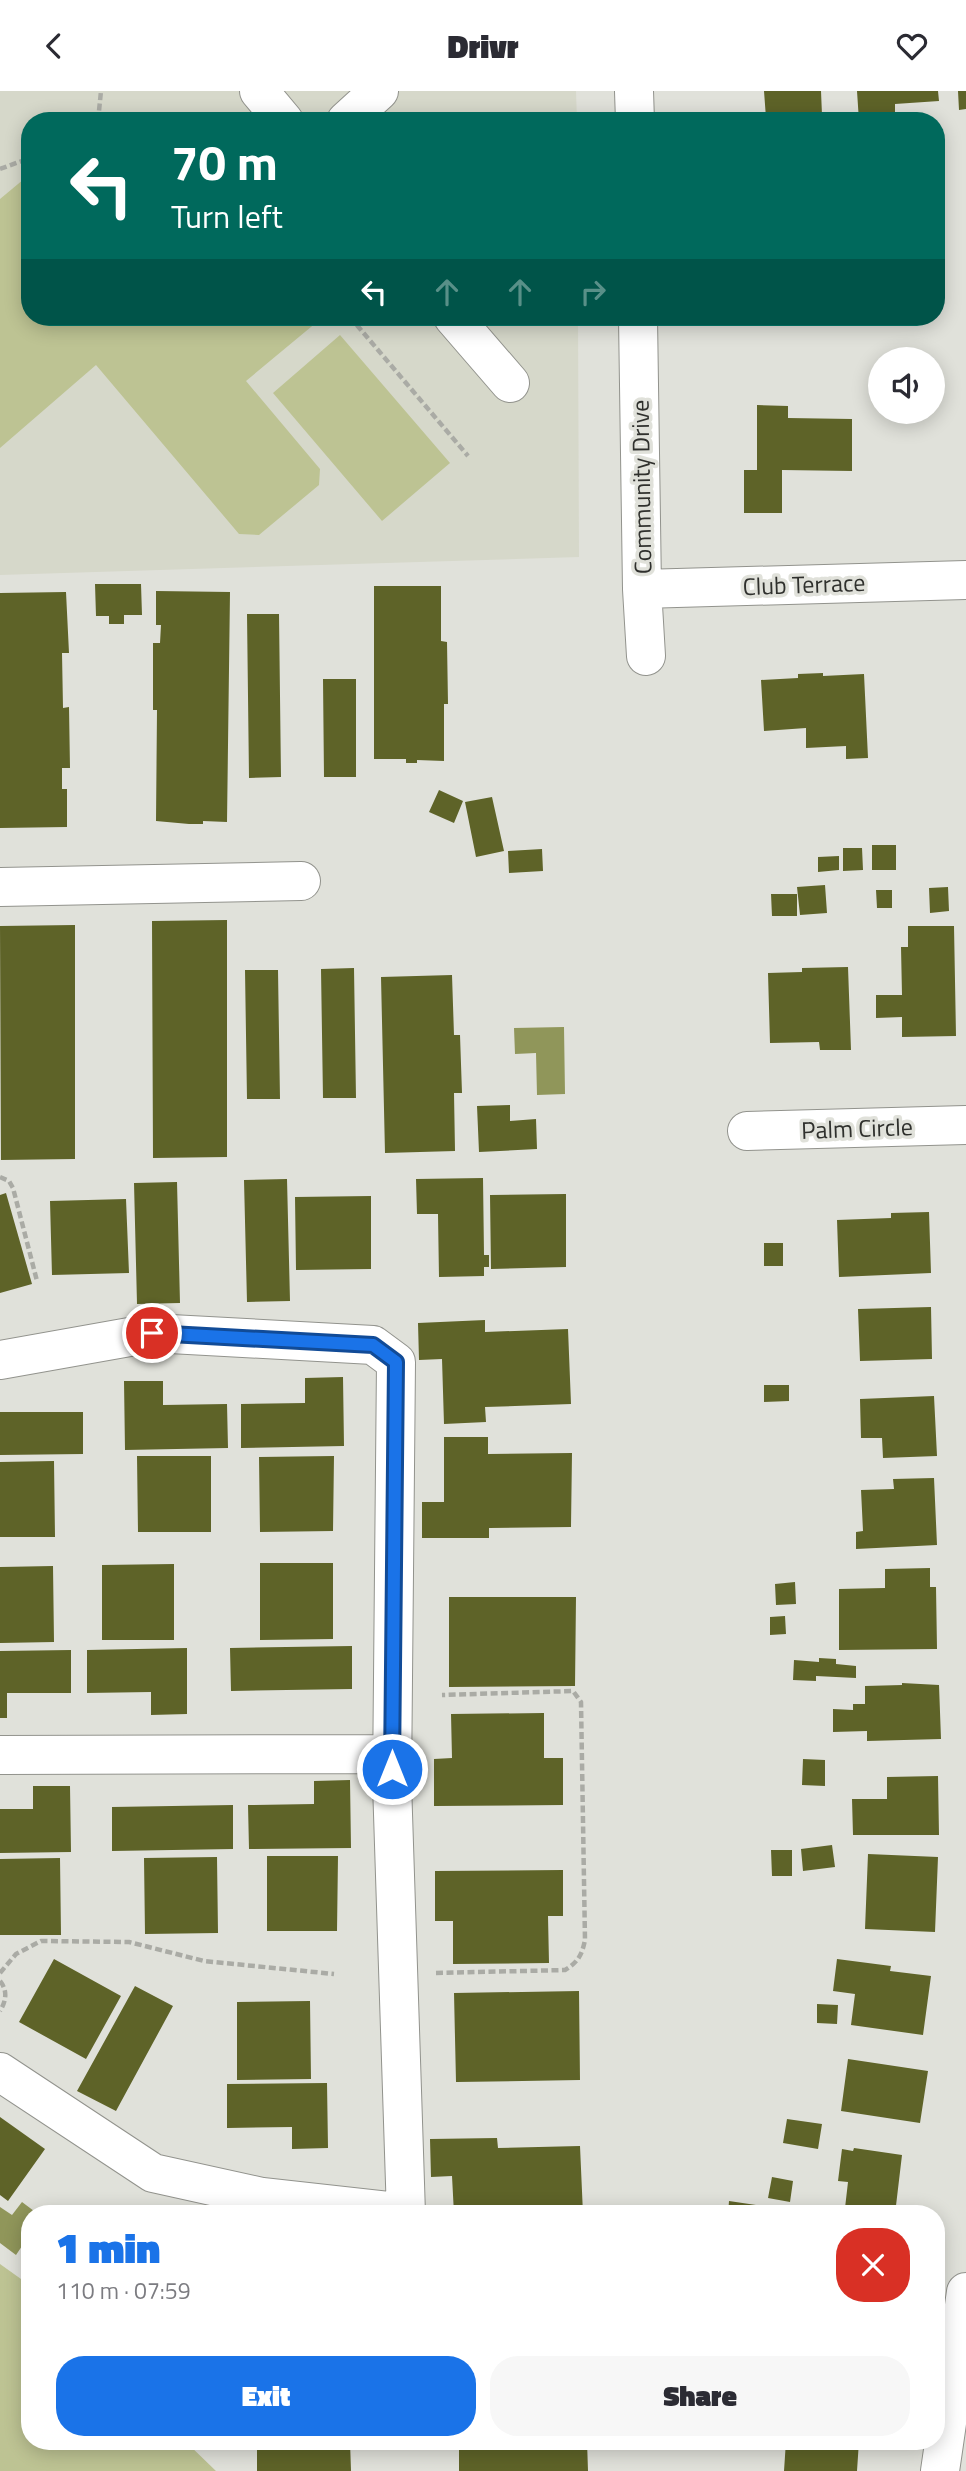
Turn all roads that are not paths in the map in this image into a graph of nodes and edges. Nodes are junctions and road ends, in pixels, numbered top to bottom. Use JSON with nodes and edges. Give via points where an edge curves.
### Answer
{"nodes":[{"id":1,"x":259,"y":91,"type":"edge"},
{"id":2,"x":379,"y":91,"type":"edge"},
{"id":3,"x":634,"y":91,"type":"edge"},
{"id":4,"x":276,"y":112,"type":"edge"},
{"id":5,"x":356,"y":112,"type":"edge"},
{"id":6,"x":635,"y":112,"type":"edge"},
{"id":7,"x":461,"y":326,"type":"edge"},
{"id":8,"x":638,"y":326,"type":"edge"},
{"id":9,"x":510,"y":383,"type":"dead end"},
{"id":10,"x":966,"y":580,"type":"edge"},
{"id":11,"x":642,"y":589,"type":"junction"},
{"id":12,"x":646,"y":656,"type":"dead end"},
{"id":13,"x":301,"y":881,"type":"dead end"},
{"id":14,"x":0,"y":887,"type":"edge"},
{"id":15,"x":966,"y":1125,"type":"edge"},
{"id":16,"x":747,"y":1131,"type":"dead end"},
{"id":17,"x":0,"y":1360,"type":"edge"},
{"id":18,"x":392,"y":1754,"type":"junction"},
{"id":19,"x":0,"y":1755,"type":"edge"},
{"id":20,"x":0,"y":2072,"type":"edge"},
{"id":21,"x":334,"y":2205,"type":"edge"},
{"id":22,"x":406,"y":2205,"type":"edge"},
{"id":23,"x":966,"y":2293,"type":"edge"},
{"id":24,"x":945,"y":2437,"type":"edge"},
{"id":25,"x":943,"y":2450,"type":"edge"},
{"id":26,"x":940,"y":2471,"type":"edge"}],
"edges":[{"from":1,"to":4,"type":"street"},
{"from":2,"to":5,"type":"street"},
{"from":3,"to":6,"type":"street"},
{"from":7,"to":9,"type":"street"},
{"from":8,"to":11,"type":"street","name":"Community Drive"},
{"from":10,"to":11,"type":"street","name":"Club Terrace"},
{"from":11,"to":12,"type":"street","name":"Community Drive"},
{"from":13,"to":14,"type":"street"},
{"from":15,"to":16,"type":"street","name":"Palm Circle"},
{"from":17,"to":18,"type":"street","via":[[152,1333],[373,1345],[396,1362]]},
{"from":18,"to":19,"type":"street"},
{"from":18,"to":22,"type":"street"},
{"from":20,"to":21,"type":"street","via":[[153,2173],[262,2197]]},
{"from":23,"to":24,"type":"street"},
{"from":25,"to":26,"type":"street"}]}
